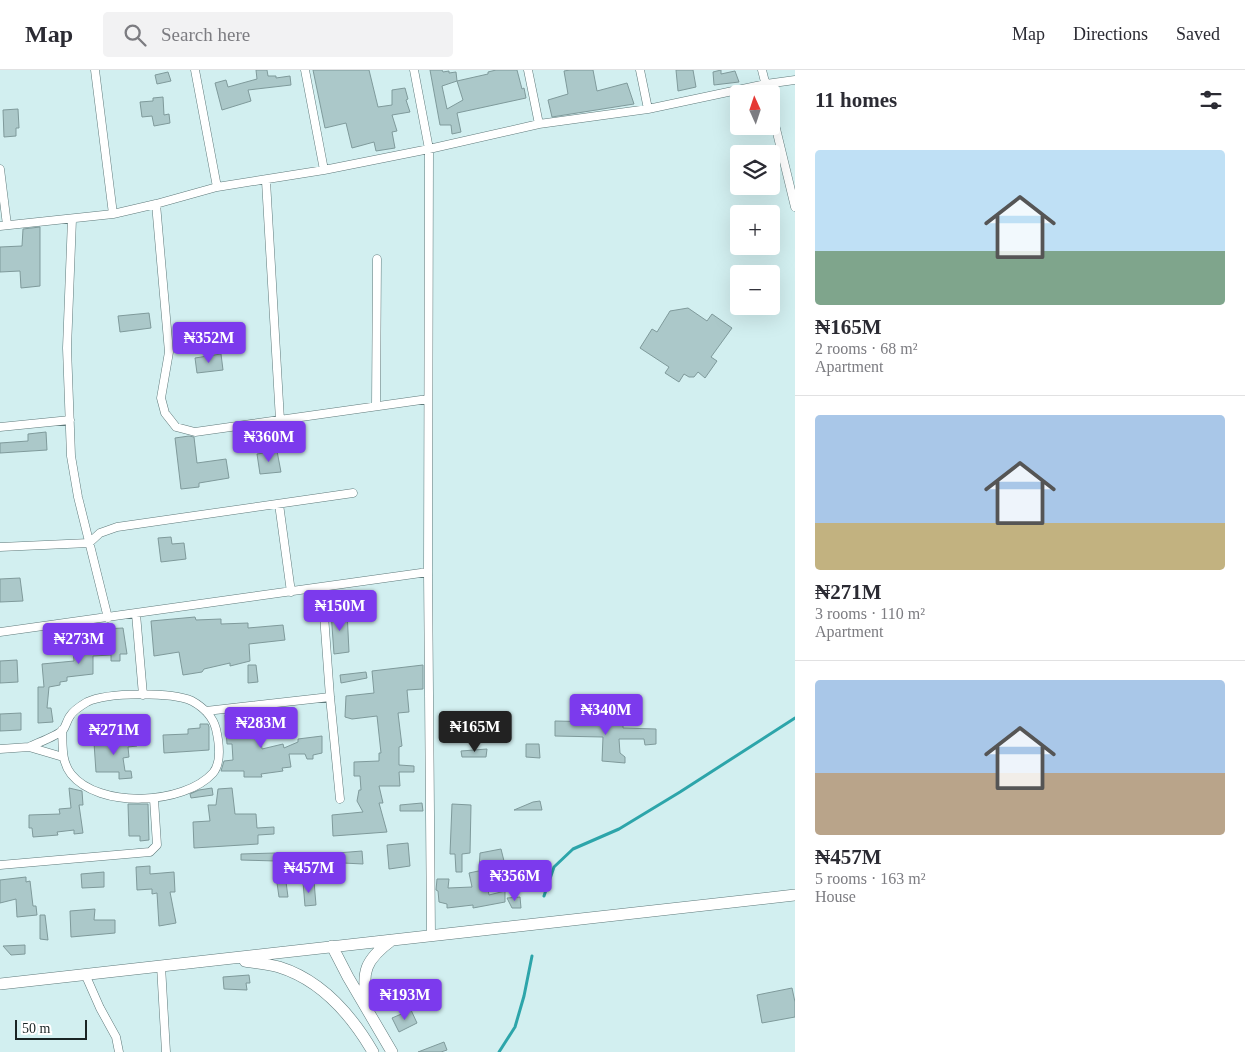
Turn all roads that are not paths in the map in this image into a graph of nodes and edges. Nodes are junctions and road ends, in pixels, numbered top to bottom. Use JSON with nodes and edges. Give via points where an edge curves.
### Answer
{"nodes":[{"id":1,"x":95,"y":70,"type":"edge"},
{"id":2,"x":195,"y":70,"type":"edge"},
{"id":3,"x":305,"y":70,"type":"edge"},
{"id":4,"x":414,"y":70,"type":"edge"},
{"id":5,"x":528,"y":70,"type":"edge"},
{"id":6,"x":640,"y":70,"type":"edge"},
{"id":7,"x":762,"y":70,"type":"edge"},
{"id":8,"x":795,"y":80,"type":"edge"},
{"id":9,"x":766,"y":84,"type":"junction"},
{"id":10,"x":648,"y":109,"type":"junction"},
{"id":11,"x":538,"y":124,"type":"junction"},
{"id":12,"x":778,"y":135,"type":"edge"},
{"id":13,"x":429,"y":149,"type":"junction"},
{"id":14,"x":0,"y":169,"type":"edge"},
{"id":15,"x":324,"y":170,"type":"junction"},
{"id":16,"x":266,"y":181,"type":"junction"},
{"id":17,"x":216,"y":187,"type":"junction"},
{"id":18,"x":156,"y":204,"type":"junction"},
{"id":19,"x":795,"y":207,"type":"edge"},
{"id":20,"x":113,"y":214,"type":"junction"},
{"id":21,"x":72,"y":219,"type":"junction"},
{"id":22,"x":4,"y":225,"type":"edge"},
{"id":23,"x":377,"y":259,"type":"dead end"},
{"id":24,"x":428,"y":399,"type":"junction"},
{"id":25,"x":376,"y":406,"type":"junction"},
{"id":26,"x":70,"y":420,"type":"junction"},
{"id":27,"x":280,"y":420,"type":"junction"},
{"id":28,"x":0,"y":427,"type":"edge"},
{"id":29,"x":353,"y":492,"type":"dead end"},
{"id":30,"x":279,"y":504,"type":"junction"},
{"id":31,"x":89,"y":543,"type":"junction"},
{"id":32,"x":0,"y":548,"type":"edge"},
{"id":33,"x":428,"y":572,"type":"junction"},
{"id":34,"x":322,"y":588,"type":"junction"},
{"id":35,"x":291,"y":592,"type":"junction"},
{"id":36,"x":136,"y":614,"type":"junction"},
{"id":37,"x":108,"y":618,"type":"junction"},
{"id":38,"x":0,"y":632,"type":"edge"},
{"id":39,"x":143,"y":695,"type":"junction"},
{"id":40,"x":330,"y":697,"type":"junction"},
{"id":41,"x":206,"y":711,"type":"junction"},
{"id":42,"x":62,"y":730,"type":"junction"},
{"id":43,"x":29,"y":747,"type":"junction"},
{"id":44,"x":0,"y":749,"type":"edge"},
{"id":45,"x":63,"y":758,"type":"junction"},
{"id":46,"x":154,"y":799,"type":"junction"},
{"id":47,"x":340,"y":799,"type":"dead end"},
{"id":48,"x":0,"y":865,"type":"edge"},
{"id":49,"x":795,"y":896,"type":"edge"},
{"id":50,"x":431,"y":936,"type":"junction"},
{"id":51,"x":392,"y":939,"type":"junction"},
{"id":52,"x":332,"y":946,"type":"junction"},
{"id":53,"x":233,"y":959,"type":"junction"},
{"id":54,"x":162,"y":966,"type":"junction"},
{"id":55,"x":85,"y":974,"type":"junction"},
{"id":56,"x":0,"y":984,"type":"edge"},
{"id":57,"x":371,"y":1016,"type":"junction"},
{"id":58,"x":119,"y":1052,"type":"edge"},
{"id":59,"x":166,"y":1052,"type":"edge"},
{"id":60,"x":372,"y":1052,"type":"edge"},
{"id":61,"x":392,"y":1052,"type":"edge"}],
"edges":[{"from":1,"to":20,"type":"street"},
{"from":2,"to":17,"type":"street"},
{"from":3,"to":15,"type":"street"},
{"from":4,"to":13,"type":"street"},
{"from":5,"to":11,"type":"street"},
{"from":6,"to":10,"type":"street"},
{"from":7,"to":9,"type":"street"},
{"from":8,"to":9,"type":"street"},
{"from":9,"to":10,"type":"street"},
{"from":10,"to":11,"type":"street"},
{"from":11,"to":13,"type":"street"},
{"from":12,"to":19,"type":"street"},
{"from":13,"to":15,"type":"street"},
{"from":13,"to":24,"type":"street"},
{"from":14,"to":22,"type":"street"},
{"from":15,"to":16,"type":"street"},
{"from":16,"to":17,"type":"street"},
{"from":16,"to":27,"type":"street"},
{"from":17,"to":18,"type":"street"},
{"from":18,"to":20,"type":"street"},
{"from":18,"to":27,"type":"street","via":[[169,352],[161,398],[166,413],[176,427],[195,432]]},
{"from":20,"to":21,"type":"street"},
{"from":21,"to":22,"type":"street"},
{"from":21,"to":26,"type":"street","via":[[68,348]]},
{"from":23,"to":25,"type":"street"},
{"from":24,"to":25,"type":"street"},
{"from":24,"to":33,"type":"street"},
{"from":25,"to":27,"type":"street"},
{"from":26,"to":28,"type":"street"},
{"from":26,"to":31,"type":"street","via":[[71,456]]},
{"from":29,"to":30,"type":"street"},
{"from":30,"to":31,"type":"street","via":[[117,527],[100,533]]},
{"from":30,"to":35,"type":"street"},
{"from":31,"to":32,"type":"street"},
{"from":31,"to":37,"type":"street"},
{"from":33,"to":34,"type":"street"},
{"from":33,"to":50,"type":"street"},
{"from":34,"to":35,"type":"street"},
{"from":34,"to":40,"type":"street"},
{"from":35,"to":36,"type":"street"},
{"from":36,"to":37,"type":"street"},
{"from":36,"to":39,"type":"street"},
{"from":37,"to":38,"type":"street"},
{"from":39,"to":41,"type":"street","via":[[156,694],[191,701]]},
{"from":39,"to":42,"type":"street","via":[[117,695],[88,702],[71,714]]},
{"from":40,"to":41,"type":"street"},
{"from":40,"to":47,"type":"street"},
{"from":41,"to":46,"type":"street","via":[[218,737],[219,754],[214,771],[204,781]]},
{"from":42,"to":43,"type":"street"},
{"from":42,"to":45,"type":"street"},
{"from":43,"to":44,"type":"street"},
{"from":43,"to":45,"type":"street"},
{"from":45,"to":46,"type":"street","via":[[70,772],[88,788],[101,794]]},
{"from":46,"to":48,"type":"street","via":[[158,844],[150,852]]},
{"from":49,"to":50,"type":"main road"},
{"from":50,"to":51,"type":"main road"},
{"from":51,"to":52,"type":"main road"},
{"from":51,"to":57,"type":"main road","via":[[371,957],[364,975]]},
{"from":52,"to":53,"type":"main road"},
{"from":52,"to":57,"type":"main road"},
{"from":53,"to":54,"type":"main road"},
{"from":53,"to":60,"type":"main road","via":[[280,968],[312,983],[354,1022]]},
{"from":54,"to":55,"type":"main road"},
{"from":54,"to":59,"type":"street"},
{"from":55,"to":56,"type":"main road"},
{"from":55,"to":58,"type":"street","via":[[116,1037]]},
{"from":57,"to":61,"type":"main road"}]}
